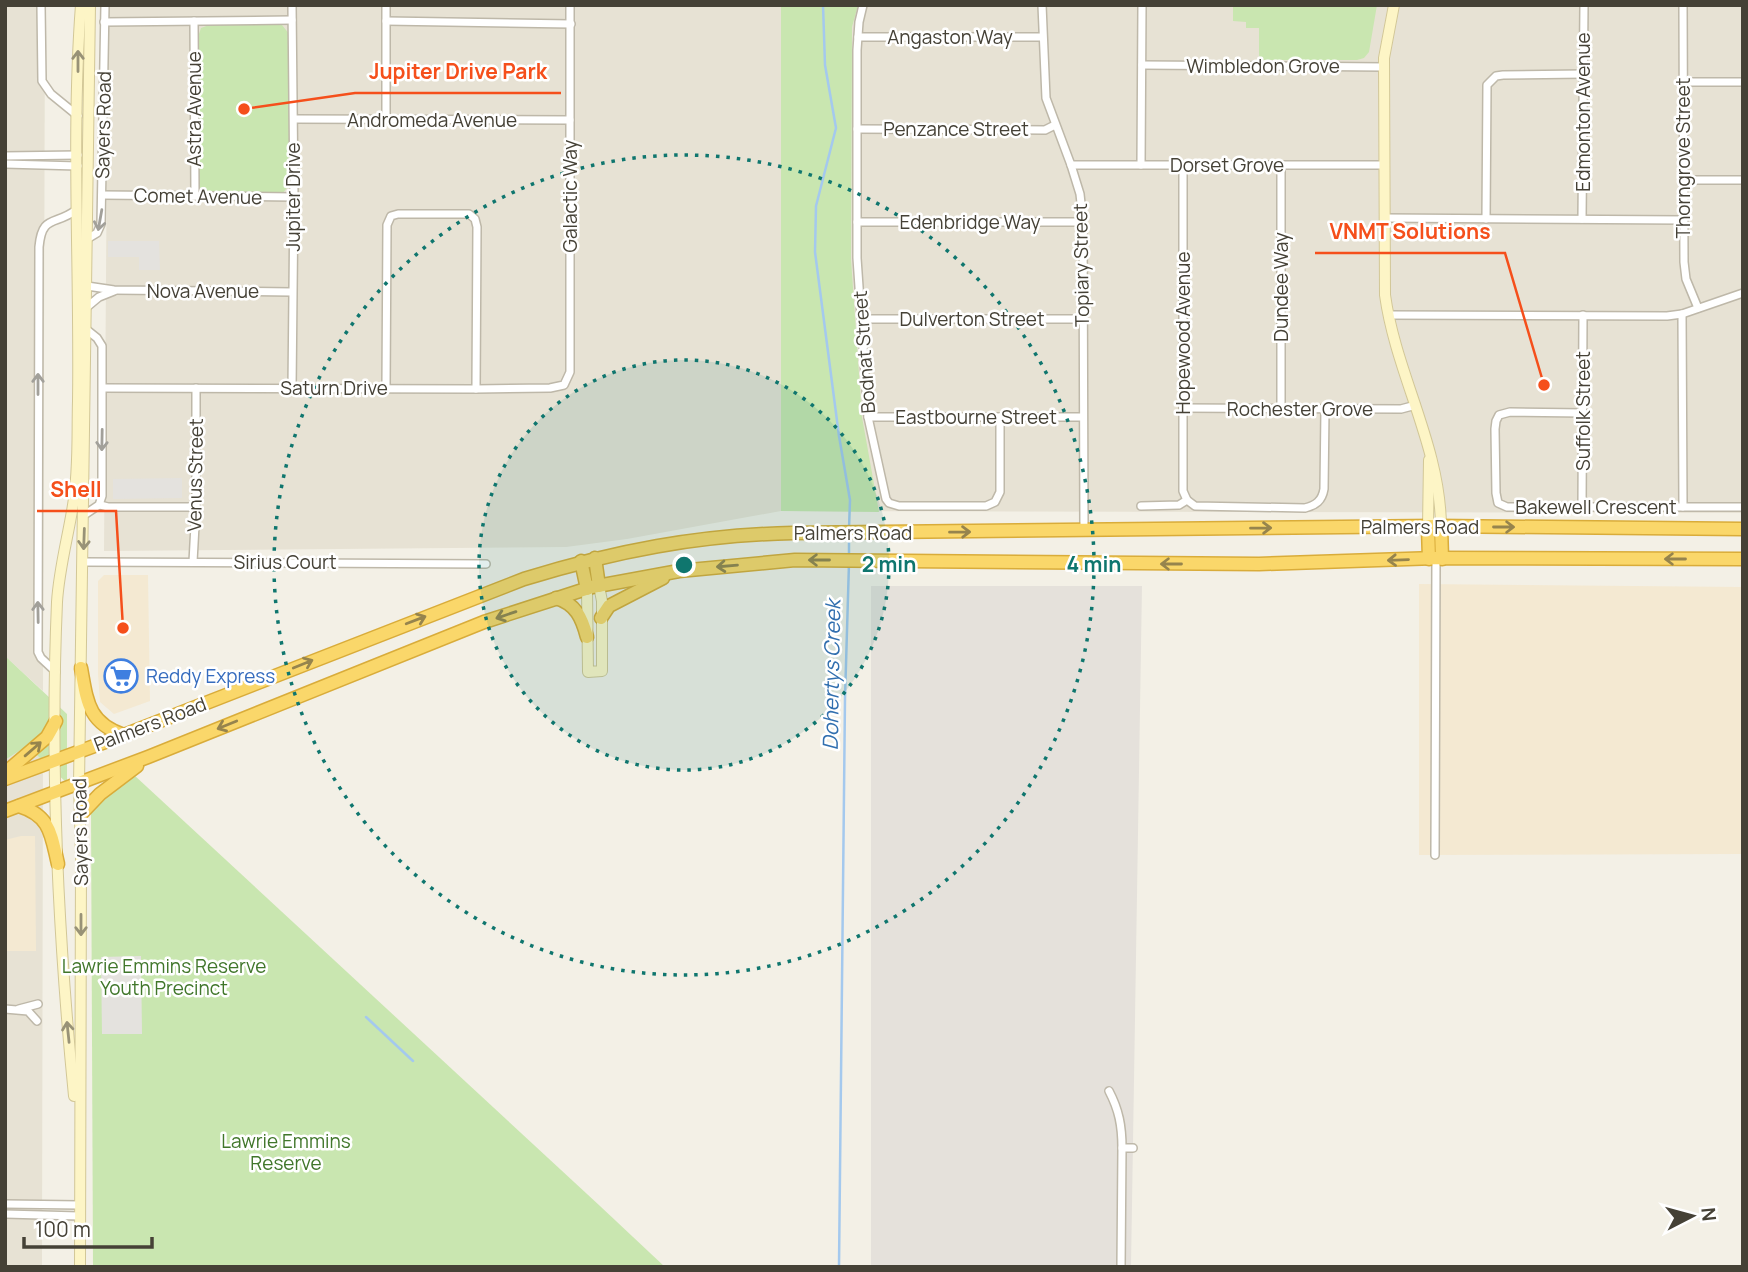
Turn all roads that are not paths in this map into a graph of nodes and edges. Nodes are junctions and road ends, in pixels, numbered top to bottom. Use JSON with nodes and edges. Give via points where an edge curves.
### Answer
{"nodes":[{"id":1,"x":41,"y":5,"type":"edge"},
{"id":2,"x":81,"y":5,"type":"edge"},
{"id":3,"x":90,"y":5,"type":"edge"},
{"id":4,"x":104,"y":5,"type":"edge"},
{"id":5,"x":292,"y":5,"type":"edge"},
{"id":6,"x":386,"y":5,"type":"edge"},
{"id":7,"x":570,"y":5,"type":"edge"},
{"id":8,"x":863,"y":5,"type":"edge"},
{"id":9,"x":1042,"y":5,"type":"edge"},
{"id":10,"x":1142,"y":5,"type":"edge"},
{"id":11,"x":1394,"y":5,"type":"edge"},
{"id":12,"x":1584,"y":5,"type":"edge"},
{"id":13,"x":1683,"y":5,"type":"edge"},
{"id":14,"x":292,"y":20,"type":"junction"},
{"id":15,"x":194,"y":21,"type":"junction"},
{"id":16,"x":386,"y":21,"type":"junction"},
{"id":17,"x":104,"y":22,"type":"junction"},
{"id":18,"x":571,"y":24,"type":"junction"},
{"id":19,"x":858,"y":37,"type":"junction"},
{"id":20,"x":1042,"y":37,"type":"junction"},
{"id":21,"x":1142,"y":65,"type":"junction"},
{"id":22,"x":1384,"y":67,"type":"junction"},
{"id":23,"x":1584,"y":74,"type":"junction"},
{"id":24,"x":1683,"y":82,"type":"junction"},
{"id":25,"x":1743,"y":82,"type":"edge"},
{"id":26,"x":78,"y":116,"type":"junction"},
{"id":27,"x":294,"y":119,"type":"junction"},
{"id":28,"x":386,"y":119,"type":"junction"},
{"id":29,"x":570,"y":120,"type":"junction"},
{"id":30,"x":1055,"y":125,"type":"junction"},
{"id":31,"x":857,"y":129,"type":"junction"},
{"id":32,"x":5,"y":156,"type":"edge"},
{"id":33,"x":82,"y":160,"type":"junction"},
{"id":34,"x":5,"y":164,"type":"edge"},
{"id":35,"x":1071,"y":165,"type":"junction"},
{"id":36,"x":1141,"y":165,"type":"junction"},
{"id":37,"x":1183,"y":165,"type":"junction"},
{"id":38,"x":1384,"y":165,"type":"junction"},
{"id":39,"x":1281,"y":166,"type":"junction"},
{"id":40,"x":1683,"y":180,"type":"junction"},
{"id":41,"x":1743,"y":180,"type":"edge"},
{"id":42,"x":102,"y":195,"type":"junction"},
{"id":43,"x":195,"y":197,"type":"junction"},
{"id":44,"x":294,"y":197,"type":"junction"},
{"id":45,"x":76,"y":210,"type":"junction"},
{"id":46,"x":1384,"y":218,"type":"junction"},
{"id":47,"x":1486,"y":219,"type":"junction"},
{"id":48,"x":1582,"y":219,"type":"junction"},
{"id":49,"x":1683,"y":220,"type":"junction"},
{"id":50,"x":857,"y":222,"type":"junction"},
{"id":51,"x":1083,"y":222,"type":"junction"},
{"id":52,"x":87,"y":239,"type":"junction"},
{"id":53,"x":83,"y":286,"type":"junction"},
{"id":54,"x":114,"y":290,"type":"junction"},
{"id":55,"x":292,"y":292,"type":"junction"},
{"id":56,"x":1743,"y":293,"type":"edge"},
{"id":57,"x":87,"y":307,"type":"junction"},
{"id":58,"x":1698,"y":308,"type":"junction"},
{"id":59,"x":1682,"y":314,"type":"junction"},
{"id":60,"x":1388,"y":315,"type":"junction"},
{"id":61,"x":1583,"y":315,"type":"junction"},
{"id":62,"x":861,"y":319,"type":"junction"},
{"id":63,"x":1083,"y":319,"type":"junction"},
{"id":64,"x":87,"y":330,"type":"junction"},
{"id":65,"x":564,"y":385,"type":"joint"},
{"id":66,"x":103,"y":388,"type":"junction"},
{"id":67,"x":196,"y":388,"type":"junction"},
{"id":68,"x":292,"y":388,"type":"junction"},
{"id":69,"x":386,"y":388,"type":"junction"},
{"id":70,"x":476,"y":389,"type":"junction"},
{"id":71,"x":1416,"y":405,"type":"junction"},
{"id":72,"x":1183,"y":408,"type":"junction"},
{"id":73,"x":1281,"y":409,"type":"junction"},
{"id":74,"x":1325,"y":410,"type":"junction"},
{"id":75,"x":1583,"y":413,"type":"junction"},
{"id":76,"x":868,"y":417,"type":"junction"},
{"id":77,"x":1000,"y":417,"type":"junction"},
{"id":78,"x":1083,"y":417,"type":"junction"},
{"id":79,"x":1187,"y":500,"type":"junction"},
{"id":80,"x":100,"y":505,"type":"junction"},
{"id":81,"x":1141,"y":506,"type":"dead end"},
{"id":82,"x":196,"y":507,"type":"junction"},
{"id":83,"x":1582,"y":507,"type":"junction"},
{"id":84,"x":1682,"y":507,"type":"junction"},
{"id":85,"x":1743,"y":507,"type":"edge"},
{"id":86,"x":84,"y":515,"type":"junction"},
{"id":87,"x":1435,"y":526,"type":"junction"},
{"id":88,"x":1743,"y":529,"type":"edge"},
{"id":89,"x":1084,"y":530,"type":"junction"},
{"id":90,"x":595,"y":558,"type":"junction"},
{"id":91,"x":1436,"y":559,"type":"junction"},
{"id":92,"x":1743,"y":559,"type":"edge"},
{"id":93,"x":581,"y":561,"type":"junction"},
{"id":94,"x":83,"y":562,"type":"junction"},
{"id":95,"x":193,"y":562,"type":"junction"},
{"id":96,"x":486,"y":564,"type":"dead end"},
{"id":97,"x":679,"y":571,"type":"junction"},
{"id":98,"x":593,"y":587,"type":"junction"},
{"id":99,"x":556,"y":598,"type":"junction"},
{"id":100,"x":601,"y":618,"type":"junction"},
{"id":101,"x":587,"y":637,"type":"junction"},
{"id":102,"x":81,"y":668,"type":"junction"},
{"id":103,"x":57,"y":673,"type":"junction"},
{"id":104,"x":56,"y":721,"type":"junction"},
{"id":105,"x":124,"y":735,"type":"junction"},
{"id":106,"x":79,"y":752,"type":"junction"},
{"id":107,"x":148,"y":757,"type":"junction"},
{"id":108,"x":56,"y":760,"type":"junction"},
{"id":109,"x":5,"y":773,"type":"edge"},
{"id":110,"x":5,"y":779,"type":"edge"},
{"id":111,"x":79,"y":784,"type":"junction"},
{"id":112,"x":57,"y":793,"type":"junction"},
{"id":113,"x":10,"y":810,"type":"edge"},
{"id":114,"x":80,"y":815,"type":"junction"},
{"id":115,"x":1435,"y":855,"type":"dead end"},
{"id":116,"x":58,"y":864,"type":"junction"},
{"id":117,"x":38,"y":1004,"type":"dead end"},
{"id":118,"x":5,"y":1009,"type":"edge"},
{"id":119,"x":19,"y":1009,"type":"junction"},
{"id":120,"x":37,"y":1021,"type":"dead end"},
{"id":121,"x":1109,"y":1091,"type":"dead end"},
{"id":122,"x":1122,"y":1147,"type":"junction"},
{"id":123,"x":1133,"y":1148,"type":"dead end"},
{"id":124,"x":80,"y":1149,"type":"junction"},
{"id":125,"x":5,"y":1204,"type":"edge"},
{"id":126,"x":36,"y":1204,"type":"junction"},
{"id":127,"x":79,"y":1211,"type":"junction"},
{"id":128,"x":5,"y":1214,"type":"edge"},
{"id":129,"x":36,"y":1214,"type":"junction"},
{"id":130,"x":80,"y":1267,"type":"edge"},
{"id":131,"x":1121,"y":1267,"type":"edge"}],
"edges":[{"from":1,"to":26,"type":"street","name":"Sayers Road","via":[[42,81]]},
{"from":26,"to":2,"type":"main road","name":"Sayers Road","one_way":true},
{"from":3,"to":33,"type":"main road","name":"Sayers Road"},
{"from":4,"to":17,"type":"street","name":"Sayers Road"},
{"from":5,"to":14,"type":"street","name":"Jupiter Drive"},
{"from":6,"to":16,"type":"street"},
{"from":7,"to":18,"type":"street","name":"Galactic Way"},
{"from":8,"to":19,"type":"street","name":"Bodnat Street"},
{"from":9,"to":20,"type":"street","name":"Topiary Street"},
{"from":10,"to":21,"type":"street"},
{"from":11,"to":22,"type":"main road"},
{"from":12,"to":23,"type":"street","name":"Edmonton Avenue"},
{"from":13,"to":24,"type":"street","name":"Thorngrove Street"},
{"from":14,"to":15,"type":"street"},
{"from":14,"to":27,"type":"street","name":"Jupiter Drive"},
{"from":15,"to":17,"type":"street"},
{"from":15,"to":43,"type":"street","name":"Astra Avenue"},
{"from":16,"to":18,"type":"street"},
{"from":16,"to":28,"type":"street"},
{"from":17,"to":42,"type":"street","name":"Sayers Road"},
{"from":18,"to":29,"type":"street","name":"Galactic Way"},
{"from":19,"to":20,"type":"street","name":"Angaston Way"},
{"from":19,"to":31,"type":"street","name":"Bodnat Street"},
{"from":20,"to":30,"type":"street","name":"Topiary Street","via":[[1045,98]]},
{"from":21,"to":22,"type":"street","name":"Wimbledon Grove"},
{"from":21,"to":36,"type":"street"},
{"from":22,"to":38,"type":"main road"},
{"from":23,"to":47,"type":"street","via":[[1503,75],[1487,85]]},
{"from":23,"to":48,"type":"street","name":"Edmonton Avenue"},
{"from":24,"to":25,"type":"street"},
{"from":24,"to":40,"type":"street","name":"Thorngrove Street"},
{"from":26,"to":33,"type":"main road","name":"Sayers Road"},
{"from":27,"to":28,"type":"street","name":"Andromeda Avenue"},
{"from":27,"to":44,"type":"street","name":"Jupiter Drive"},
{"from":28,"to":29,"type":"street","name":"Andromeda Avenue"},
{"from":29,"to":65,"type":"street","name":"Galactic Way","via":[[570,372]]},
{"from":30,"to":31,"type":"street","name":"Penzance Street","via":[[1045,130]]},
{"from":30,"to":35,"type":"street","name":"Topiary Street"},
{"from":31,"to":50,"type":"street","name":"Bodnat Street"},
{"from":32,"to":33,"type":"street"},
{"from":33,"to":34,"type":"street"},
{"from":33,"to":45,"type":"main road","name":"Sayers Road"},
{"from":33,"to":52,"type":"main road","name":"Sayers Road"},
{"from":35,"to":36,"type":"street","name":"Dorset Grove"},
{"from":35,"to":51,"type":"street","name":"Topiary Street"},
{"from":36,"to":37,"type":"street","name":"Dorset Grove"},
{"from":37,"to":39,"type":"street","name":"Dorset Grove"},
{"from":37,"to":72,"type":"street","name":"Hopewood Avenue"},
{"from":38,"to":39,"type":"street","name":"Dorset Grove"},
{"from":38,"to":46,"type":"main road"},
{"from":39,"to":73,"type":"street","name":"Dundee Way"},
{"from":40,"to":41,"type":"street"},
{"from":40,"to":49,"type":"street","name":"Thorngrove Street"},
{"from":42,"to":43,"type":"street","name":"Comet Avenue"},
{"from":42,"to":52,"type":"street","name":"Sayers Road","one_way":true,"via":[[99,229]]},
{"from":43,"to":44,"type":"street","name":"Comet Avenue"},
{"from":44,"to":55,"type":"street","name":"Jupiter Drive"},
{"from":45,"to":53,"type":"main road","name":"Sayers Road"},
{"from":103,"to":45,"type":"street","one_way":true,"via":[[38,652],[39,247],[40,230]]},
{"from":46,"to":47,"type":"street"},
{"from":46,"to":60,"type":"main road"},
{"from":47,"to":48,"type":"street"},
{"from":48,"to":49,"type":"street"},
{"from":49,"to":58,"type":"street","name":"Thorngrove Street","via":[[1686,279]]},
{"from":50,"to":51,"type":"street","name":"Edenbridge Way"},
{"from":50,"to":62,"type":"street","name":"Bodnat Street"},
{"from":51,"to":63,"type":"street","name":"Topiary Street"},
{"from":52,"to":53,"type":"main road","name":"Sayers Road"},
{"from":53,"to":54,"type":"street","name":"Nova Avenue"},
{"from":53,"to":57,"type":"main road","name":"Sayers Road"},
{"from":53,"to":103,"type":"main road","name":"Sayers Road","via":[[76,481],[59,577]]},
{"from":54,"to":55,"type":"street","name":"Nova Avenue"},
{"from":54,"to":57,"type":"street"},
{"from":55,"to":68,"type":"street","name":"Jupiter Drive"},
{"from":56,"to":58,"type":"street"},
{"from":57,"to":64,"type":"main road","name":"Sayers Road"},
{"from":58,"to":59,"type":"street"},
{"from":59,"to":61,"type":"street"},
{"from":59,"to":84,"type":"street"},
{"from":60,"to":61,"type":"street"},
{"from":60,"to":71,"type":"main road"},
{"from":61,"to":75,"type":"street","name":"Suffolk Street"},
{"from":62,"to":63,"type":"street","name":"Dulverton Street"},
{"from":62,"to":76,"type":"street","name":"Bodnat Street"},
{"from":63,"to":78,"type":"street","name":"Topiary Street"},
{"from":64,"to":66,"type":"street","name":"Sayers Road","via":[[101,342]]},
{"from":64,"to":86,"type":"main road","name":"Sayers Road"},
{"from":65,"to":70,"type":"street","name":"Saturn Drive"},
{"from":66,"to":67,"type":"street","name":"Saturn Drive"},
{"from":66,"to":80,"type":"street","name":"Sayers Road","one_way":true},
{"from":67,"to":68,"type":"street","name":"Saturn Drive"},
{"from":67,"to":82,"type":"street","name":"Venus Street"},
{"from":68,"to":69,"type":"street","name":"Saturn Drive"},
{"from":69,"to":70,"type":"street","name":"Saturn Drive"},
{"from":69,"to":70,"type":"street","via":[[387,225],[391,216],[469,214],[477,227]]},
{"from":71,"to":74,"type":"street","name":"Rochester Grove"},
{"from":71,"to":87,"type":"main road","via":[[1438,485]]},
{"from":72,"to":73,"type":"street","name":"Rochester Grove"},
{"from":72,"to":79,"type":"street","name":"Hopewood Avenue","via":[[1183,491]]},
{"from":73,"to":74,"type":"street","name":"Rochester Grove"},
{"from":74,"to":79,"type":"street","via":[[1324,489],[1313,506],[1195,506]]},
{"from":75,"to":83,"type":"street","name":"Suffolk Street"},
{"from":75,"to":83,"type":"street","name":"Bakewell Crescent","via":[[1504,413],[1495,429],[1499,503],[1507,507]]},
{"from":76,"to":77,"type":"street","name":"Eastbourne Street"},
{"from":76,"to":77,"type":"street","name":"Bodnat Street","via":[[884,493],[889,503],[899,506],[986,506],[995,502],[1000,492]]},
{"from":77,"to":78,"type":"street","name":"Eastbourne Street"},
{"from":78,"to":89,"type":"street","name":"Topiary Street"},
{"from":79,"to":81,"type":"street","via":[[1179,505]]},
{"from":80,"to":82,"type":"street"},
{"from":80,"to":86,"type":"street"},
{"from":82,"to":95,"type":"street","name":"Venus Street"},
{"from":83,"to":84,"type":"street","name":"Bakewell Crescent"},
{"from":84,"to":85,"type":"street","name":"Bakewell Crescent"},
{"from":86,"to":94,"type":"main road","name":"Sayers Road","one_way":true},
{"from":87,"to":88,"type":"highway","name":"Palmers Road","one_way":true},
{"from":89,"to":87,"type":"highway","name":"Palmers Road","one_way":true},
{"from":87,"to":91,"type":"highway"},
{"from":90,"to":89,"type":"highway","name":"Palmers Road","one_way":true,"via":[[743,534]]},
{"from":90,"to":93,"type":"highway","name":"Palmers Road"},
{"from":90,"to":98,"type":"highway"},
{"from":92,"to":91,"type":"highway","name":"Palmers Road","one_way":true},
{"from":91,"to":97,"type":"highway","name":"Palmers Road","one_way":true,"via":[[1259,564],[795,560]]},
{"from":91,"to":115,"type":"street"},
{"from":93,"to":98,"type":"highway"},
{"from":105,"to":93,"type":"highway","name":"Palmers Road","one_way":true},
{"from":94,"to":95,"type":"street","name":"Sirius Court"},
{"from":94,"to":102,"type":"main road","name":"Sayers Road"},
{"from":95,"to":96,"type":"street","name":"Sirius Court"},
{"from":97,"to":98,"type":"highway","name":"Palmers Road"},
{"from":97,"to":100,"type":"highway","via":[[609,606]]},
{"from":98,"to":99,"type":"highway","name":"Palmers Road"},
{"from":98,"to":100,"type":"main road"},
{"from":98,"to":101,"type":"main road"},
{"from":99,"to":101,"type":"highway","via":[[573,607]]},
{"from":99,"to":107,"type":"highway","name":"Palmers Road","one_way":true,"via":[[459,632]]},
{"from":100,"to":101,"type":"main road","via":[[602,671],[588,671]]},
{"from":102,"to":105,"type":"highway","via":[[94,714],[101,724]]},
{"from":102,"to":106,"type":"main road","name":"Sayers Road"},
{"from":103,"to":104,"type":"main road","name":"Sayers Road"},
{"from":104,"to":108,"type":"main road","name":"Sayers Road"},
{"from":109,"to":104,"type":"highway","one_way":true,"via":[[47,737]]},
{"from":105,"to":106,"type":"highway","name":"Palmers Road"},
{"from":106,"to":108,"type":"highway","name":"Palmers Road"},
{"from":106,"to":111,"type":"main road","name":"Sayers Road"},
{"from":107,"to":111,"type":"highway","name":"Palmers Road"},
{"from":107,"to":114,"type":"highway"},
{"from":108,"to":110,"type":"highway","name":"Palmers Road"},
{"from":108,"to":112,"type":"main road","name":"Sayers Road"},
{"from":111,"to":112,"type":"highway","name":"Palmers Road"},
{"from":111,"to":114,"type":"main road","name":"Sayers Road"},
{"from":112,"to":113,"type":"highway","name":"Palmers Road"},
{"from":112,"to":116,"type":"main road","name":"Sayers Road"},
{"from":113,"to":116,"type":"highway","via":[[33,810],[44,821]]},
{"from":114,"to":124,"type":"main road","name":"Sayers Road","one_way":true},
{"from":124,"to":116,"type":"main road","name":"Sayers Road","one_way":true,"via":[[63,976]]},
{"from":117,"to":119,"type":"street"},
{"from":118,"to":119,"type":"street"},
{"from":119,"to":120,"type":"street"},
{"from":121,"to":122,"type":"street","via":[[1118,1107]]},
{"from":122,"to":123,"type":"street"},
{"from":122,"to":131,"type":"street"},
{"from":124,"to":127,"type":"main road","name":"Sayers Road"},
{"from":125,"to":126,"type":"street"},
{"from":126,"to":127,"type":"street"},
{"from":126,"to":129,"type":"street"},
{"from":127,"to":129,"type":"street"},
{"from":127,"to":130,"type":"main road","name":"Sayers Road"},
{"from":128,"to":129,"type":"street"}]}
